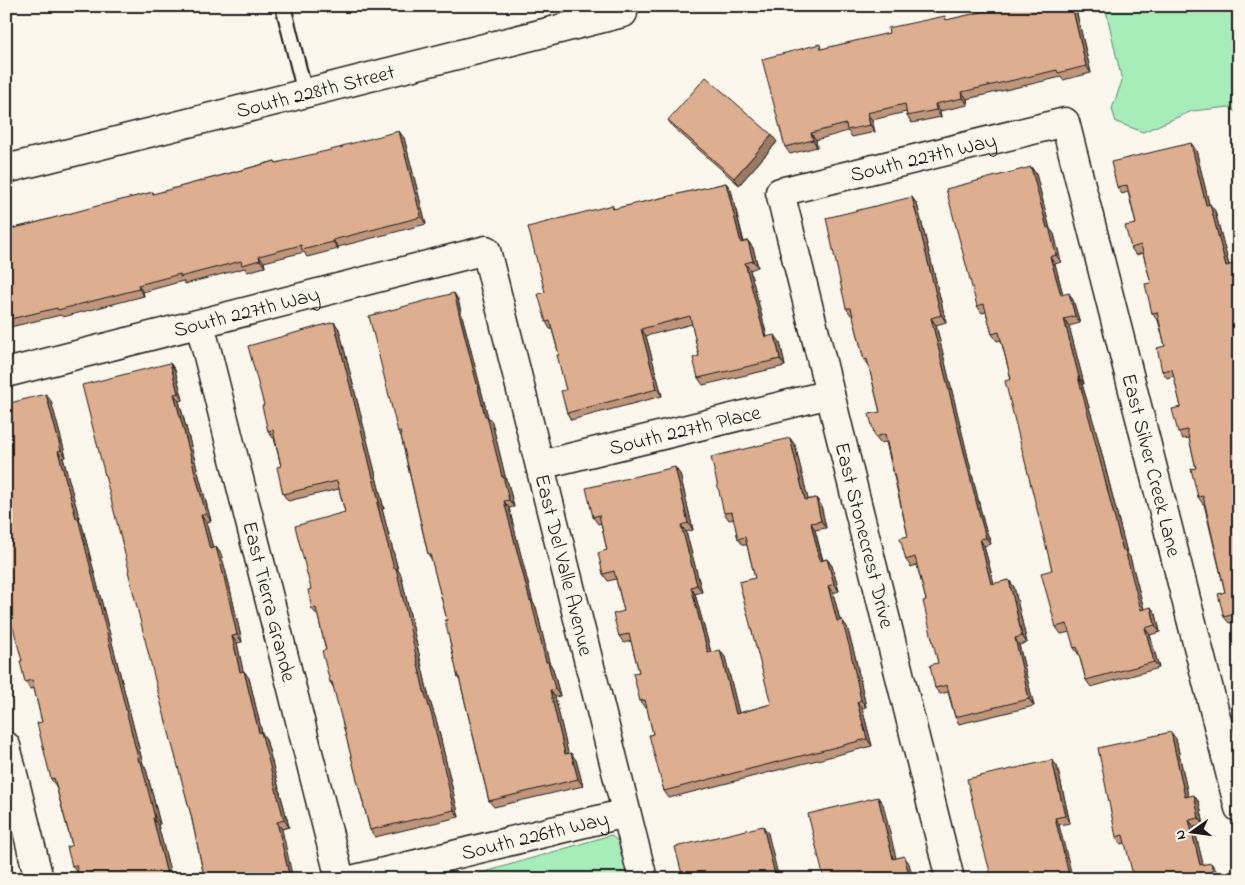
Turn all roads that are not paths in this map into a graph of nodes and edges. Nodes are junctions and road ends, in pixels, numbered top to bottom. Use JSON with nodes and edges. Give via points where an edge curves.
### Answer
{"nodes":[{"id":1,"x":283,"y":6,"type":"edge"},
{"id":2,"x":622,"y":9,"type":"edge"},
{"id":3,"x":305,"y":93,"type":"junction"},
{"id":4,"x":1065,"y":122,"type":"joint"},
{"id":5,"x":6,"y":169,"type":"edge"},
{"id":6,"x":780,"y":192,"type":"joint"},
{"id":7,"x":486,"y":250,"type":"joint"},
{"id":8,"x":200,"y":324,"type":"junction"},
{"id":9,"x":6,"y":373,"type":"edge"},
{"id":10,"x":830,"y":394,"type":"junction"},
{"id":11,"x":540,"y":465,"type":"junction"},
{"id":12,"x":6,"y":746,"type":"edge"},
{"id":13,"x":1239,"y":808,"type":"edge"},
{"id":14,"x":626,"y":813,"type":"junction"},
{"id":15,"x":39,"y":879,"type":"edge"},
{"id":16,"x":340,"y":879,"type":"edge"},
{"id":17,"x":355,"y":879,"type":"edge"},
{"id":18,"x":643,"y":879,"type":"edge"},
{"id":19,"x":950,"y":879,"type":"edge"}],
"edges":[{"from":1,"to":3,"type":"lane"},
{"from":2,"to":3,"type":"street","name":"South 228th Street"},
{"from":3,"to":5,"type":"street","name":"South 228th Street"},
{"from":4,"to":6,"type":"street","name":"South 227th Way"},
{"from":4,"to":13,"type":"street","name":"East Silver Creek Lane"},
{"from":6,"to":10,"type":"street","name":"East Stonecrest Drive"},
{"from":7,"to":8,"type":"street","name":"South 227th Way"},
{"from":7,"to":11,"type":"street","name":"East Del Valle Avenue"},
{"from":8,"to":9,"type":"street","name":"South 227th Way"},
{"from":8,"to":16,"type":"street","name":"East Tierra Grande"},
{"from":10,"to":11,"type":"street","name":"South 227th Place"},
{"from":10,"to":19,"type":"street","name":"East Stonecrest Drive"},
{"from":11,"to":14,"type":"street","name":"East Del Valle Avenue"},
{"from":12,"to":15,"type":"street"},
{"from":14,"to":17,"type":"street","name":"South 226th Way"},
{"from":14,"to":18,"type":"street","name":"East Del Valle Avenue"}]}
